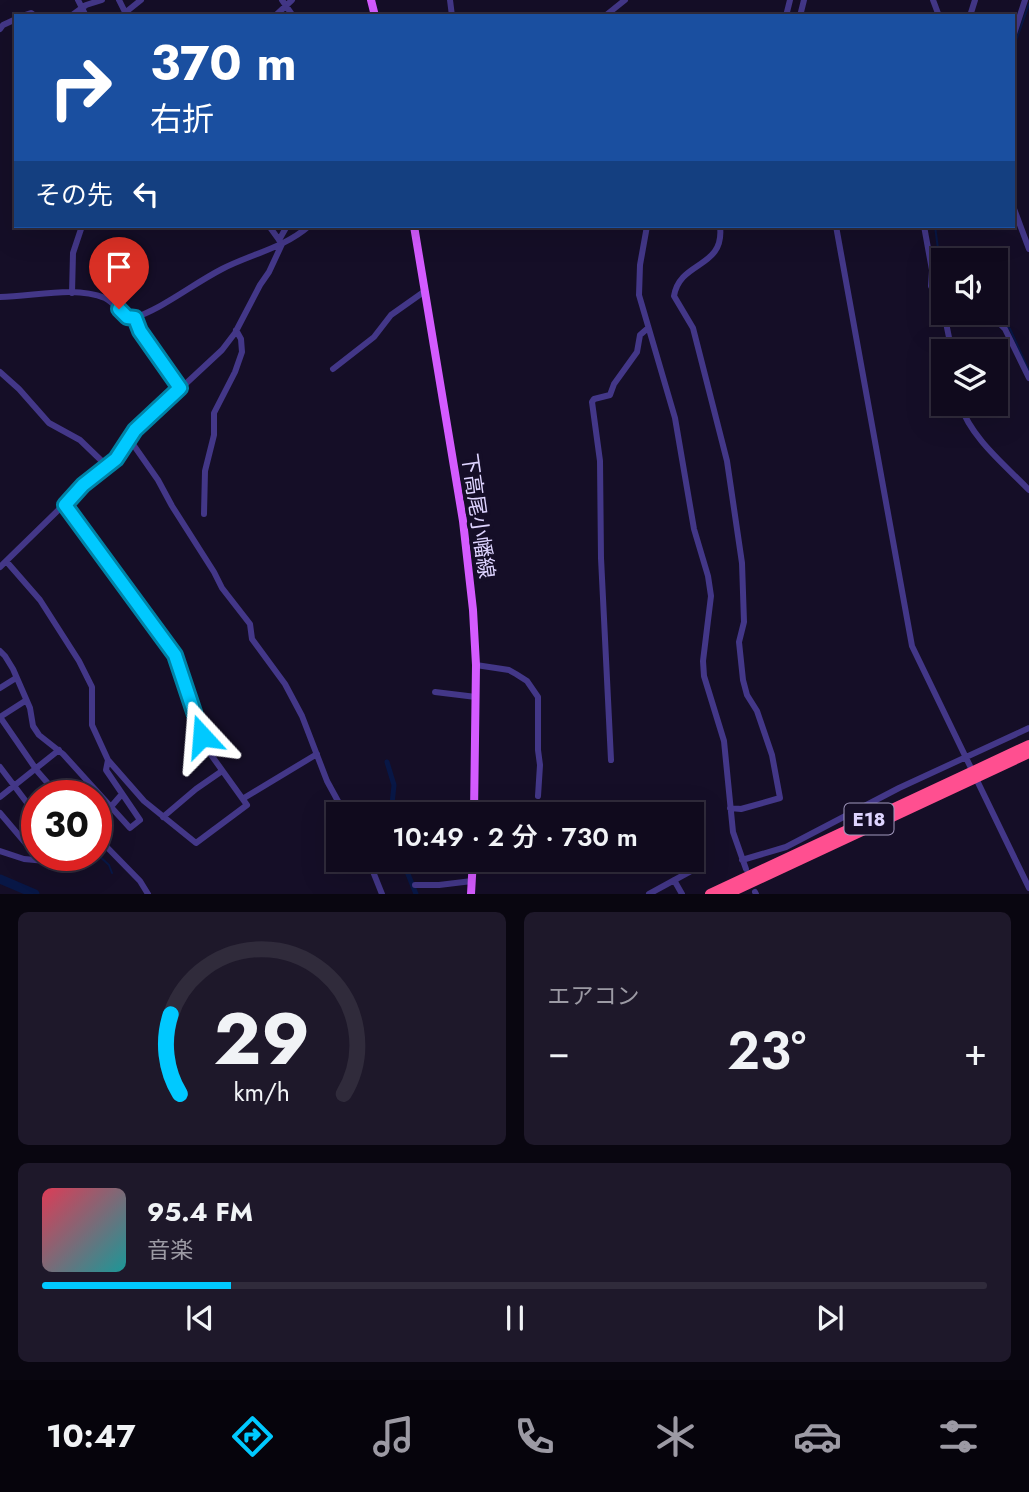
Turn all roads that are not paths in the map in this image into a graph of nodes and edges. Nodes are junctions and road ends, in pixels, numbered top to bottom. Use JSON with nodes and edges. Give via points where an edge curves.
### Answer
{"nodes":[{"id":1,"x":78,"y":0,"type":"edge"},
{"id":2,"x":102,"y":0,"type":"edge"},
{"id":3,"x":119,"y":0,"type":"edge"},
{"id":4,"x":141,"y":0,"type":"edge"},
{"id":5,"x":371,"y":0,"type":"edge"},
{"id":6,"x":625,"y":0,"type":"edge"},
{"id":7,"x":1025,"y":0,"type":"edge"},
{"id":8,"x":82,"y":8,"type":"junction"},
{"id":9,"x":74,"y":14,"type":"edge"},
{"id":10,"x":85,"y":14,"type":"edge"},
{"id":11,"x":127,"y":14,"type":"edge"},
{"id":12,"x":375,"y":14,"type":"edge"},
{"id":13,"x":608,"y":14,"type":"edge"},
{"id":14,"x":1015,"y":31,"type":"edge"},
{"id":15,"x":1015,"y":211,"type":"edge"},
{"id":16,"x":81,"y":228,"type":"edge"},
{"id":17,"x":270,"y":228,"type":"edge"},
{"id":18,"x":286,"y":228,"type":"edge"},
{"id":19,"x":305,"y":228,"type":"edge"},
{"id":20,"x":414,"y":228,"type":"edge"},
{"id":21,"x":647,"y":228,"type":"edge"},
{"id":22,"x":720,"y":228,"type":"edge"},
{"id":23,"x":836,"y":228,"type":"edge"},
{"id":24,"x":923,"y":228,"type":"edge"},
{"id":25,"x":280,"y":242,"type":"junction"},
{"id":26,"x":1029,"y":249,"type":"edge"},
{"id":27,"x":931,"y":265,"type":"edge"},
{"id":28,"x":425,"y":291,"type":"junction"},
{"id":29,"x":72,"y":293,"type":"junction"},
{"id":30,"x":0,"y":297,"type":"edge"},
{"id":31,"x":135,"y":318,"type":"junction"},
{"id":32,"x":1002,"y":325,"type":"edge"},
{"id":33,"x":648,"y":328,"type":"junction"},
{"id":34,"x":236,"y":330,"type":"junction"},
{"id":35,"x":333,"y":369,"type":"dead end"},
{"id":36,"x":0,"y":372,"type":"edge"},
{"id":37,"x":1029,"y":378,"type":"edge"},
{"id":38,"x":180,"y":388,"type":"junction"},
{"id":39,"x":965,"y":416,"type":"edge"},
{"id":40,"x":130,"y":440,"type":"junction"},
{"id":41,"x":108,"y":467,"type":"junction"},
{"id":42,"x":1029,"y":490,"type":"edge"},
{"id":43,"x":65,"y":505,"type":"junction"},
{"id":44,"x":204,"y":514,"type":"dead end"},
{"id":45,"x":3,"y":564,"type":"edge"},
{"id":46,"x":0,"y":651,"type":"edge"},
{"id":47,"x":476,"y":665,"type":"junction"},
{"id":48,"x":16,"y":678,"type":"junction"},
{"id":49,"x":0,"y":688,"type":"edge"},
{"id":50,"x":435,"y":692,"type":"dead end"},
{"id":51,"x":476,"y":697,"type":"junction"},
{"id":52,"x":25,"y":701,"type":"junction"},
{"id":53,"x":0,"y":717,"type":"edge"},
{"id":54,"x":1029,"y":728,"type":"edge"},
{"id":55,"x":1029,"y":744,"type":"edge"},
{"id":56,"x":59,"y":750,"type":"junction"},
{"id":57,"x":1029,"y":753,"type":"edge"},
{"id":58,"x":317,"y":754,"type":"junction"},
{"id":59,"x":966,"y":757,"type":"junction"},
{"id":60,"x":108,"y":760,"type":"junction"},
{"id":61,"x":611,"y":760,"type":"dead end"},
{"id":62,"x":0,"y":768,"type":"edge"},
{"id":63,"x":36,"y":769,"type":"junction"},
{"id":64,"x":222,"y":771,"type":"junction"},
{"id":65,"x":45,"y":780,"type":"edge"},
{"id":66,"x":85,"y":780,"type":"edge"},
{"id":67,"x":13,"y":786,"type":"junction"},
{"id":68,"x":122,"y":794,"type":"junction"},
{"id":69,"x":21,"y":796,"type":"edge"},
{"id":70,"x":538,"y":796,"type":"dead end"},
{"id":71,"x":0,"y":797,"type":"edge"},
{"id":72,"x":244,"y":798,"type":"junction"},
{"id":73,"x":338,"y":802,"type":"edge"},
{"id":74,"x":474,"y":802,"type":"edge"},
{"id":75,"x":112,"y":808,"type":"edge"},
{"id":76,"x":730,"y":808,"type":"junction"},
{"id":77,"x":112,"y":810,"type":"edge"},
{"id":78,"x":0,"y":813,"type":"edge"},
{"id":79,"x":163,"y":817,"type":"junction"},
{"id":80,"x":6,"y":821,"type":"junction"},
{"id":81,"x":0,"y":827,"type":"edge"},
{"id":82,"x":21,"y":838,"type":"edge"},
{"id":83,"x":0,"y":851,"type":"edge"},
{"id":84,"x":112,"y":852,"type":"edge"},
{"id":85,"x":21,"y":858,"type":"edge"},
{"id":86,"x":742,"y":860,"type":"junction"},
{"id":87,"x":746,"y":869,"type":"dead end"},
{"id":88,"x":373,"y":872,"type":"edge"},
{"id":89,"x":472,"y":872,"type":"edge"},
{"id":90,"x":689,"y":872,"type":"edge"},
{"id":91,"x":674,"y":880,"type":"junction"},
{"id":92,"x":472,"y":881,"type":"junction"},
{"id":93,"x":415,"y":885,"type":"dead end"},
{"id":94,"x":1029,"y":888,"type":"edge"},
{"id":95,"x":681,"y":892,"type":"edge"},
{"id":96,"x":148,"y":894,"type":"edge"},
{"id":97,"x":382,"y":894,"type":"edge"},
{"id":98,"x":471,"y":894,"type":"edge"},
{"id":99,"x":649,"y":894,"type":"edge"},
{"id":100,"x":710,"y":894,"type":"edge"},
{"id":101,"x":727,"y":894,"type":"edge"}],
"edges":[{"from":1,"to":8,"type":"street"},
{"from":2,"to":8,"type":"street"},
{"from":3,"to":11,"type":"street"},
{"from":4,"to":11,"type":"street"},
{"from":5,"to":12,"type":"main road"},
{"from":6,"to":13,"type":"street"},
{"from":7,"to":14,"type":"street"},
{"from":8,"to":9,"type":"street"},
{"from":8,"to":10,"type":"street"},
{"from":15,"to":26,"type":"street"},
{"from":16,"to":29,"type":"street","via":[[73,253]]},
{"from":17,"to":25,"type":"street"},
{"from":18,"to":25,"type":"street"},
{"from":19,"to":25,"type":"street"},
{"from":20,"to":28,"type":"main road","name":"下高尾小幡線"},
{"from":21,"to":33,"type":"street","via":[[638,281]]},
{"from":22,"to":76,"type":"street","via":[[717,251],[683,276],[674,296],[693,328],[727,461],[742,563],[744,622],[739,642],[743,680],[772,755],[780,798]]},
{"from":23,"to":59,"type":"street","via":[[912,646]]},
{"from":24,"to":27,"type":"street"},
{"from":25,"to":31,"type":"street"},
{"from":25,"to":34,"type":"street","via":[[269,272]]},
{"from":28,"to":35,"type":"street","via":[[391,315],[374,337]]},
{"from":28,"to":47,"type":"main road","name":"下高尾小幡線","via":[[463,521]]},
{"from":29,"to":30,"type":"street"},
{"from":29,"to":31,"type":"street","via":[[107,299],[127,317]]},
{"from":31,"to":38,"type":"street"},
{"from":32,"to":37,"type":"street"},
{"from":33,"to":61,"type":"street","via":[[640,335],[637,352],[610,395],[592,402],[600,461]]},
{"from":33,"to":76,"type":"street","via":[[675,418],[694,529],[708,576],[711,596],[704,676],[724,741]]},
{"from":34,"to":38,"type":"street","via":[[222,350]]},
{"from":34,"to":44,"type":"street","via":[[242,352],[214,412]]},
{"from":36,"to":41,"type":"street","via":[[49,423],[79,440]]},
{"from":38,"to":40,"type":"street"},
{"from":39,"to":42,"type":"street"},
{"from":40,"to":41,"type":"street"},
{"from":40,"to":58,"type":"street","via":[[222,589],[250,624],[252,639],[285,684]]},
{"from":41,"to":43,"type":"street"},
{"from":43,"to":45,"type":"street"},
{"from":43,"to":64,"type":"street","via":[[175,655],[202,736]]},
{"from":45,"to":60,"type":"street","via":[[40,600],[79,661],[92,687],[92,725]]},
{"from":46,"to":48,"type":"street"},
{"from":47,"to":51,"type":"main road","name":"下高尾小幡線"},
{"from":47,"to":70,"type":"street","via":[[509,670],[527,681],[538,697]]},
{"from":48,"to":49,"type":"street"},
{"from":48,"to":52,"type":"street"},
{"from":50,"to":51,"type":"street"},
{"from":51,"to":74,"type":"main road","name":"下高尾小幡線"},
{"from":52,"to":53,"type":"street"},
{"from":52,"to":56,"type":"street","via":[[39,735]]},
{"from":53,"to":63,"type":"street"},
{"from":54,"to":59,"type":"street"},
{"from":55,"to":100,"type":"highway","number":"E18"},
{"from":56,"to":63,"type":"street"},
{"from":56,"to":66,"type":"street"},
{"from":57,"to":101,"type":"highway","number":"E18"},
{"from":58,"to":72,"type":"street"},
{"from":58,"to":73,"type":"street"},
{"from":59,"to":86,"type":"street","via":[[786,847]]},
{"from":59,"to":94,"type":"street"},
{"from":60,"to":68,"type":"street","via":[[106,771]]},
{"from":60,"to":79,"type":"street"},
{"from":62,"to":67,"type":"street"},
{"from":63,"to":65,"type":"street"},
{"from":63,"to":67,"type":"street"},
{"from":64,"to":72,"type":"street"},
{"from":64,"to":79,"type":"street"},
{"from":67,"to":69,"type":"street"},
{"from":67,"to":71,"type":"street"},
{"from":68,"to":75,"type":"street"},
{"from":68,"to":77,"type":"street","via":[[139,820],[128,828]]},
{"from":72,"to":79,"type":"street","via":[[247,805],[196,843]]},
{"from":76,"to":86,"type":"street"},
{"from":78,"to":80,"type":"street"},
{"from":80,"to":81,"type":"street"},
{"from":80,"to":82,"type":"street"},
{"from":83,"to":85,"type":"street"},
{"from":84,"to":96,"type":"street"},
{"from":86,"to":87,"type":"street"},
{"from":88,"to":97,"type":"street"},
{"from":89,"to":92,"type":"main road"},
{"from":90,"to":91,"type":"street"},
{"from":91,"to":95,"type":"street"},
{"from":91,"to":99,"type":"street"},
{"from":92,"to":93,"type":"street"},
{"from":92,"to":98,"type":"main road"}]}
